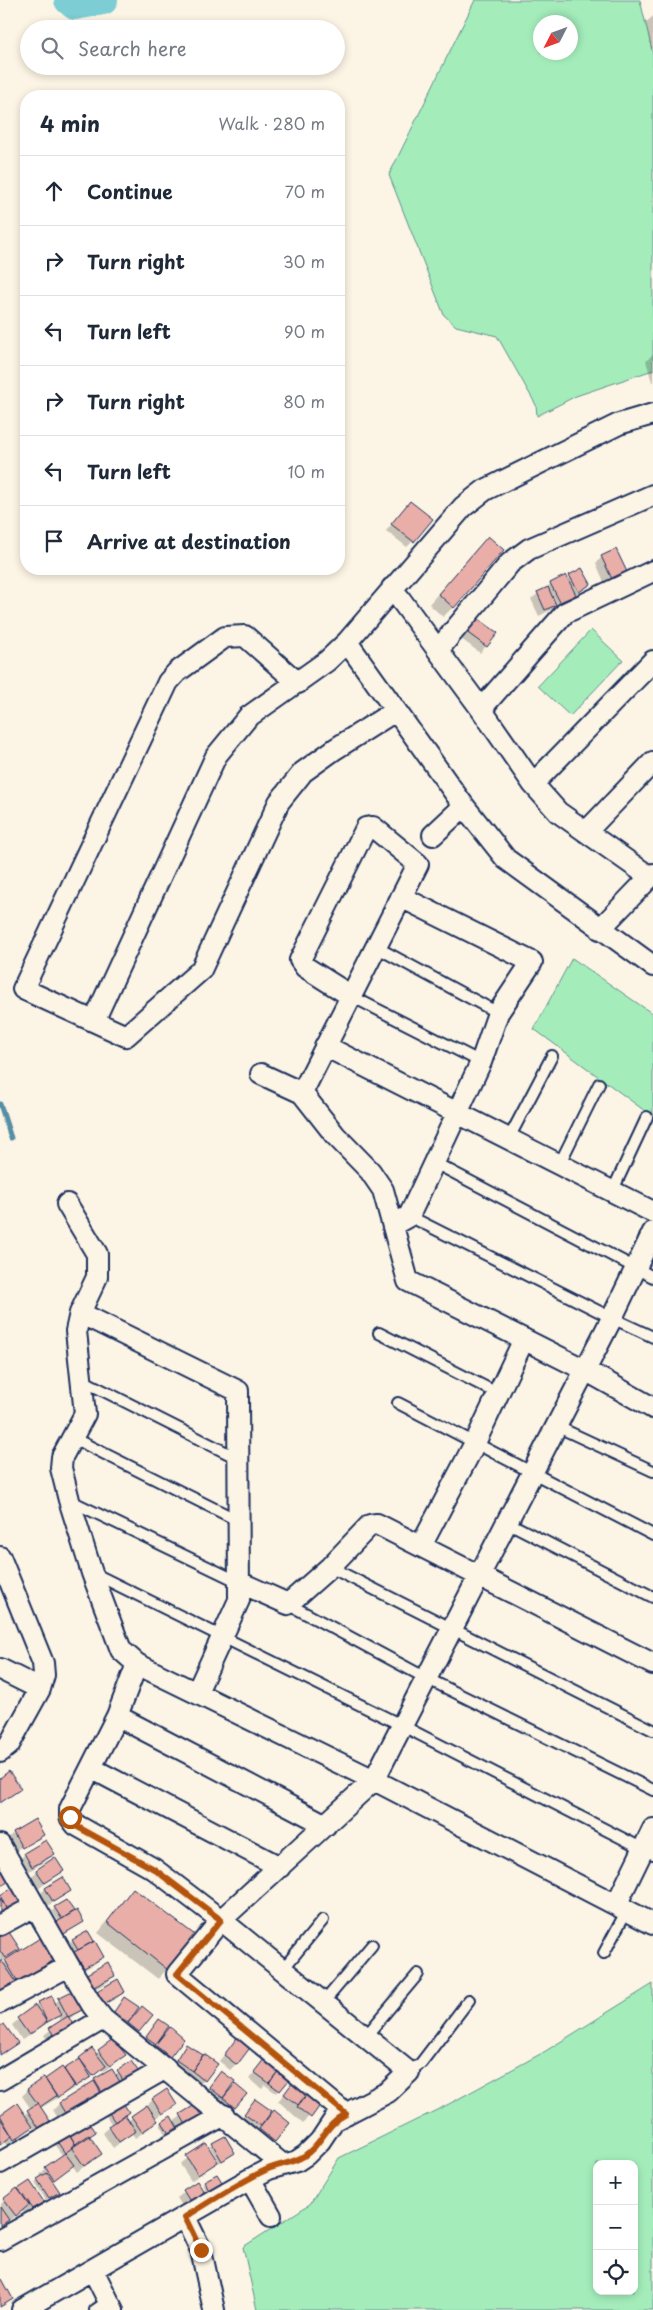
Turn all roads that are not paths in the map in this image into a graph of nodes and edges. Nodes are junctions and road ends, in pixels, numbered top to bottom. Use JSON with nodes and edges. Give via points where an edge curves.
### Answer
{"nodes":[{"id":1,"x":653,"y":414,"type":"edge"},
{"id":2,"x":653,"y":495,"type":"edge"},
{"id":3,"x":653,"y":571,"type":"edge"},
{"id":4,"x":392,"y":588,"type":"junction"},
{"id":5,"x":347,"y":642,"type":"junction"},
{"id":6,"x":438,"y":650,"type":"junction"},
{"id":7,"x":653,"y":661,"type":"edge"},
{"id":8,"x":298,"y":683,"type":"junction"},
{"id":9,"x":481,"y":708,"type":"junction"},
{"id":10,"x":395,"y":711,"type":"junction"},
{"id":11,"x":653,"y":762,"type":"edge"},
{"id":12,"x":533,"y":784,"type":"junction"},
{"id":13,"x":464,"y":806,"type":"junction"},
{"id":14,"x":586,"y":832,"type":"junction"},
{"id":15,"x":433,"y":835,"type":"dead end"},
{"id":16,"x":652,"y":876,"type":"edge"},
{"id":17,"x":401,"y":897,"type":"junction"},
{"id":18,"x":600,"y":929,"type":"junction"},
{"id":19,"x":376,"y":947,"type":"junction"},
{"id":20,"x":653,"y":966,"type":"edge"},
{"id":21,"x":351,"y":996,"type":"junction"},
{"id":22,"x":498,"y":1013,"type":"junction"},
{"id":23,"x":94,"y":1021,"type":"junction"},
{"id":24,"x":325,"y":1046,"type":"junction"},
{"id":25,"x":552,"y":1056,"type":"dead end"},
{"id":26,"x":481,"y":1062,"type":"junction"},
{"id":27,"x":261,"y":1074,"type":"dead end"},
{"id":28,"x":599,"y":1084,"type":"dead end"},
{"id":29,"x":302,"y":1093,"type":"junction"},
{"id":30,"x":457,"y":1114,"type":"junction"},
{"id":31,"x":647,"y":1118,"type":"dead end"},
{"id":32,"x":508,"y":1140,"type":"junction"},
{"id":33,"x":434,"y":1163,"type":"junction"},
{"id":34,"x":559,"y":1165,"type":"junction"},
{"id":35,"x":612,"y":1192,"type":"junction"},
{"id":36,"x":67,"y":1204,"type":"dead end"},
{"id":37,"x":653,"y":1212,"type":"edge"},
{"id":38,"x":401,"y":1220,"type":"junction"},
{"id":39,"x":653,"y":1232,"type":"edge"},
{"id":40,"x":644,"y":1273,"type":"edge"},
{"id":41,"x":80,"y":1313,"type":"junction"},
{"id":42,"x":612,"y":1318,"type":"junction"},
{"id":43,"x":379,"y":1333,"type":"dead end"},
{"id":44,"x":653,"y":1337,"type":"edge"},
{"id":45,"x":524,"y":1339,"type":"junction"},
{"id":46,"x":585,"y":1370,"type":"junction"},
{"id":47,"x":82,"y":1380,"type":"junction"},
{"id":48,"x":499,"y":1394,"type":"junction"},
{"id":49,"x":398,"y":1403,"type":"dead end"},
{"id":50,"x":653,"y":1408,"type":"edge"},
{"id":51,"x":556,"y":1426,"type":"junction"},
{"id":52,"x":72,"y":1438,"type":"junction"},
{"id":53,"x":475,"y":1443,"type":"junction"},
{"id":54,"x":239,"y":1459,"type":"junction"},
{"id":55,"x":653,"y":1471,"type":"edge"},
{"id":56,"x":532,"y":1473,"type":"junction"},
{"id":57,"x":68,"y":1500,"type":"junction"},
{"id":58,"x":239,"y":1520,"type":"junction"},
{"id":59,"x":507,"y":1522,"type":"junction"},
{"id":60,"x":653,"y":1535,"type":"edge"},
{"id":61,"x":421,"y":1546,"type":"junction"},
{"id":62,"x":2,"y":1566,"type":"edge"},
{"id":63,"x":330,"y":1567,"type":"junction"},
{"id":64,"x":92,"y":1573,"type":"junction"},
{"id":65,"x":479,"y":1575,"type":"junction"},
{"id":66,"x":239,"y":1582,"type":"junction"},
{"id":67,"x":653,"y":1597,"type":"edge"},
{"id":68,"x":288,"y":1604,"type":"junction"},
{"id":69,"x":450,"y":1629,"type":"junction"},
{"id":70,"x":224,"y":1637,"type":"junction"},
{"id":71,"x":138,"y":1664,"type":"junction"},
{"id":72,"x":653,"y":1664,"type":"edge"},
{"id":73,"x":0,"y":1669,"type":"edge"},
{"id":74,"x":426,"y":1678,"type":"junction"},
{"id":75,"x":40,"y":1689,"type":"junction"},
{"id":76,"x":197,"y":1692,"type":"junction"},
{"id":77,"x":117,"y":1716,"type":"junction"},
{"id":78,"x":401,"y":1726,"type":"junction"},
{"id":79,"x":653,"y":1730,"type":"edge"},
{"id":80,"x":0,"y":1752,"type":"edge"},
{"id":81,"x":91,"y":1768,"type":"junction"},
{"id":82,"x":374,"y":1780,"type":"junction"},
{"id":83,"x":653,"y":1790,"type":"edge"},
{"id":84,"x":326,"y":1825,"type":"junction"},
{"id":85,"x":653,"y":1829,"type":"edge"},
{"id":86,"x":0,"y":1845,"type":"edge"},
{"id":87,"x":648,"y":1851,"type":"edge"},
{"id":88,"x":280,"y":1867,"type":"junction"},
{"id":89,"x":35,"y":1906,"type":"junction"},
{"id":90,"x":621,"y":1908,"type":"junction"},
{"id":91,"x":221,"y":1920,"type":"junction"},
{"id":92,"x":323,"y":1920,"type":"dead end"},
{"id":93,"x":653,"y":1924,"type":"edge"},
{"id":94,"x":0,"y":1925,"type":"edge"},
{"id":95,"x":372,"y":1945,"type":"dead end"},
{"id":96,"x":604,"y":1953,"type":"dead end"},
{"id":97,"x":69,"y":1966,"type":"junction"},
{"id":98,"x":283,"y":1969,"type":"junction"},
{"id":99,"x":418,"y":1974,"type":"dead end"},
{"id":100,"x":469,"y":2000,"type":"dead end"},
{"id":101,"x":324,"y":2002,"type":"junction"},
{"id":102,"x":0,"y":2003,"type":"edge"},
{"id":103,"x":103,"y":2019,"type":"junction"},
{"id":104,"x":366,"y":2036,"type":"junction"},
{"id":105,"x":166,"y":2068,"type":"junction"},
{"id":106,"x":409,"y":2072,"type":"junction"},
{"id":107,"x":0,"y":2080,"type":"edge"},
{"id":108,"x":346,"y":2114,"type":"junction"},
{"id":109,"x":224,"y":2115,"type":"junction"},
{"id":110,"x":0,"y":2163,"type":"edge"},
{"id":111,"x":282,"y":2164,"type":"junction"},
{"id":112,"x":250,"y":2178,"type":"junction"},
{"id":113,"x":270,"y":2216,"type":"dead end"},
{"id":114,"x":185,"y":2217,"type":"junction"},
{"id":115,"x":0,"y":2240,"type":"edge"},
{"id":116,"x":93,"y":2270,"type":"junction"},
{"id":117,"x":105,"y":2307,"type":"edge"},
{"id":118,"x":22,"y":2310,"type":"edge"},
{"id":119,"x":214,"y":2310,"type":"edge"}],
"edges":[{"from":1,"to":4,"type":"street","via":[[619,424],[485,490],[463,507]]},
{"from":2,"to":6,"type":"street","via":[[529,549],[510,563]]},
{"from":3,"to":9,"type":"street","via":[[565,613]]},
{"from":4,"to":5,"type":"street"},
{"from":4,"to":6,"type":"street"},
{"from":5,"to":8,"type":"street","via":[[327,662]]},
{"from":5,"to":10,"type":"street"},
{"from":6,"to":9,"type":"street"},
{"from":7,"to":12,"type":"street"},
{"from":8,"to":23,"type":"street","via":[[248,717],[216,756]]},
{"from":8,"to":23,"type":"street","via":[[245,636],[225,637],[168,682],[23,989]]},
{"from":9,"to":12,"type":"street"},
{"from":10,"to":13,"type":"street"},
{"from":10,"to":23,"type":"street","via":[[303,772],[279,802],[201,970],[126,1036]]},
{"from":11,"to":14,"type":"street"},
{"from":12,"to":14,"type":"street","via":[[558,812]]},
{"from":13,"to":15,"type":"street"},
{"from":13,"to":18,"type":"street","via":[[506,859]]},
{"from":14,"to":16,"type":"street"},
{"from":16,"to":18,"type":"street"},
{"from":17,"to":19,"type":"street"},
{"from":17,"to":21,"type":"street","via":[[418,864],[369,826],[300,960],[305,967]]},
{"from":17,"to":22,"type":"street","via":[[532,962]]},
{"from":18,"to":20,"type":"street"},
{"from":19,"to":21,"type":"street"},
{"from":19,"to":22,"type":"lane"},
{"from":21,"to":24,"type":"street"},
{"from":21,"to":26,"type":"lane"},
{"from":22,"to":26,"type":"street"},
{"from":24,"to":29,"type":"street"},
{"from":24,"to":30,"type":"street"},
{"from":25,"to":32,"type":"lane"},
{"from":26,"to":30,"type":"street"},
{"from":27,"to":29,"type":"street"},
{"from":28,"to":34,"type":"lane"},
{"from":29,"to":38,"type":"street","via":[[335,1135],[370,1170]]},
{"from":30,"to":32,"type":"street"},
{"from":30,"to":33,"type":"street"},
{"from":31,"to":35,"type":"lane"},
{"from":32,"to":34,"type":"street"},
{"from":33,"to":38,"type":"street"},
{"from":33,"to":40,"type":"lane"},
{"from":34,"to":35,"type":"street"},
{"from":35,"to":37,"type":"street"},
{"from":36,"to":41,"type":"street","via":[[98,1254],[98,1277]]},
{"from":38,"to":42,"type":"lane"},
{"from":38,"to":45,"type":"street","via":[[408,1281]]},
{"from":39,"to":40,"type":"street"},
{"from":40,"to":42,"type":"street"},
{"from":41,"to":47,"type":"street","via":[[76,1331]]},
{"from":41,"to":54,"type":"street","via":[[238,1391]]},
{"from":42,"to":44,"type":"lane"},
{"from":42,"to":46,"type":"street"},
{"from":43,"to":48,"type":"lane"},
{"from":45,"to":46,"type":"street"},
{"from":45,"to":48,"type":"street"},
{"from":46,"to":50,"type":"street"},
{"from":46,"to":51,"type":"street"},
{"from":47,"to":52,"type":"street","via":[[84,1414]]},
{"from":47,"to":54,"type":"lane"},
{"from":48,"to":53,"type":"street"},
{"from":49,"to":53,"type":"lane"},
{"from":51,"to":55,"type":"lane"},
{"from":51,"to":56,"type":"street"},
{"from":52,"to":57,"type":"street","via":[[62,1457]]},
{"from":52,"to":58,"type":"lane"},
{"from":53,"to":56,"type":"lane"},
{"from":53,"to":61,"type":"street"},
{"from":54,"to":58,"type":"street"},
{"from":56,"to":59,"type":"street"},
{"from":56,"to":60,"type":"lane"},
{"from":57,"to":64,"type":"street"},
{"from":57,"to":66,"type":"lane"},
{"from":58,"to":66,"type":"street"},
{"from":59,"to":65,"type":"street"},
{"from":59,"to":67,"type":"lane"},
{"from":61,"to":63,"type":"street","via":[[377,1524],[370,1525]]},
{"from":61,"to":65,"type":"street"},
{"from":62,"to":75,"type":"street","via":[[43,1663]]},
{"from":63,"to":68,"type":"street"},
{"from":63,"to":69,"type":"lane"},
{"from":64,"to":70,"type":"lane"},
{"from":64,"to":71,"type":"street","via":[[121,1650]]},
{"from":65,"to":69,"type":"street"},
{"from":65,"to":72,"type":"street"},
{"from":66,"to":68,"type":"street"},
{"from":66,"to":70,"type":"street","via":[[239,1600]]},
{"from":68,"to":74,"type":"lane"},
{"from":69,"to":74,"type":"street"},
{"from":69,"to":79,"type":"lane"},
{"from":70,"to":76,"type":"street"},
{"from":70,"to":78,"type":"lane"},
{"from":71,"to":76,"type":"street"},
{"from":71,"to":77,"type":"street"},
{"from":73,"to":75,"type":"street"},
{"from":74,"to":78,"type":"street"},
{"from":74,"to":83,"type":"lane"},
{"from":75,"to":80,"type":"street","via":[[9,1745]]},
{"from":76,"to":82,"type":"street"},
{"from":77,"to":81,"type":"street"},
{"from":77,"to":84,"type":"street"},
{"from":78,"to":82,"type":"street"},
{"from":78,"to":87,"type":"lane"},
{"from":81,"to":88,"type":"street"},
{"from":81,"to":91,"type":"street","via":[[70,1809],[70,1817],[76,1826],[154,1869]]},
{"from":82,"to":84,"type":"street"},
{"from":82,"to":90,"type":"street"},
{"from":84,"to":88,"type":"street"},
{"from":85,"to":87,"type":"street"},
{"from":86,"to":89,"type":"street"},
{"from":87,"to":90,"type":"street"},
{"from":88,"to":91,"type":"street"},
{"from":89,"to":94,"type":"street"},
{"from":89,"to":97,"type":"street"},
{"from":90,"to":93,"type":"street"},
{"from":90,"to":96,"type":"lane"},
{"from":91,"to":98,"type":"street"},
{"from":91,"to":108,"type":"street","via":[[177,1974]]},
{"from":92,"to":98,"type":"lane"},
{"from":95,"to":101,"type":"lane"},
{"from":97,"to":102,"type":"street"},
{"from":97,"to":103,"type":"street"},
{"from":98,"to":101,"type":"street"},
{"from":99,"to":104,"type":"lane"},
{"from":100,"to":106,"type":"lane","via":[[421,2063]]},
{"from":101,"to":104,"type":"street"},
{"from":103,"to":105,"type":"street"},
{"from":103,"to":107,"type":"street"},
{"from":104,"to":106,"type":"street"},
{"from":105,"to":109,"type":"street"},
{"from":105,"to":110,"type":"street"},
{"from":106,"to":108,"type":"street","via":[[388,2092]]},
{"from":108,"to":111,"type":"street","via":[[334,2120],[306,2155]]},
{"from":109,"to":111,"type":"street"},
{"from":109,"to":115,"type":"street"},
{"from":111,"to":112,"type":"street"},
{"from":112,"to":113,"type":"street"},
{"from":112,"to":114,"type":"street"},
{"from":114,"to":116,"type":"street"},
{"from":114,"to":119,"type":"street","via":[[201,2250]]},
{"from":116,"to":117,"type":"street"},
{"from":116,"to":118,"type":"street"}]}
